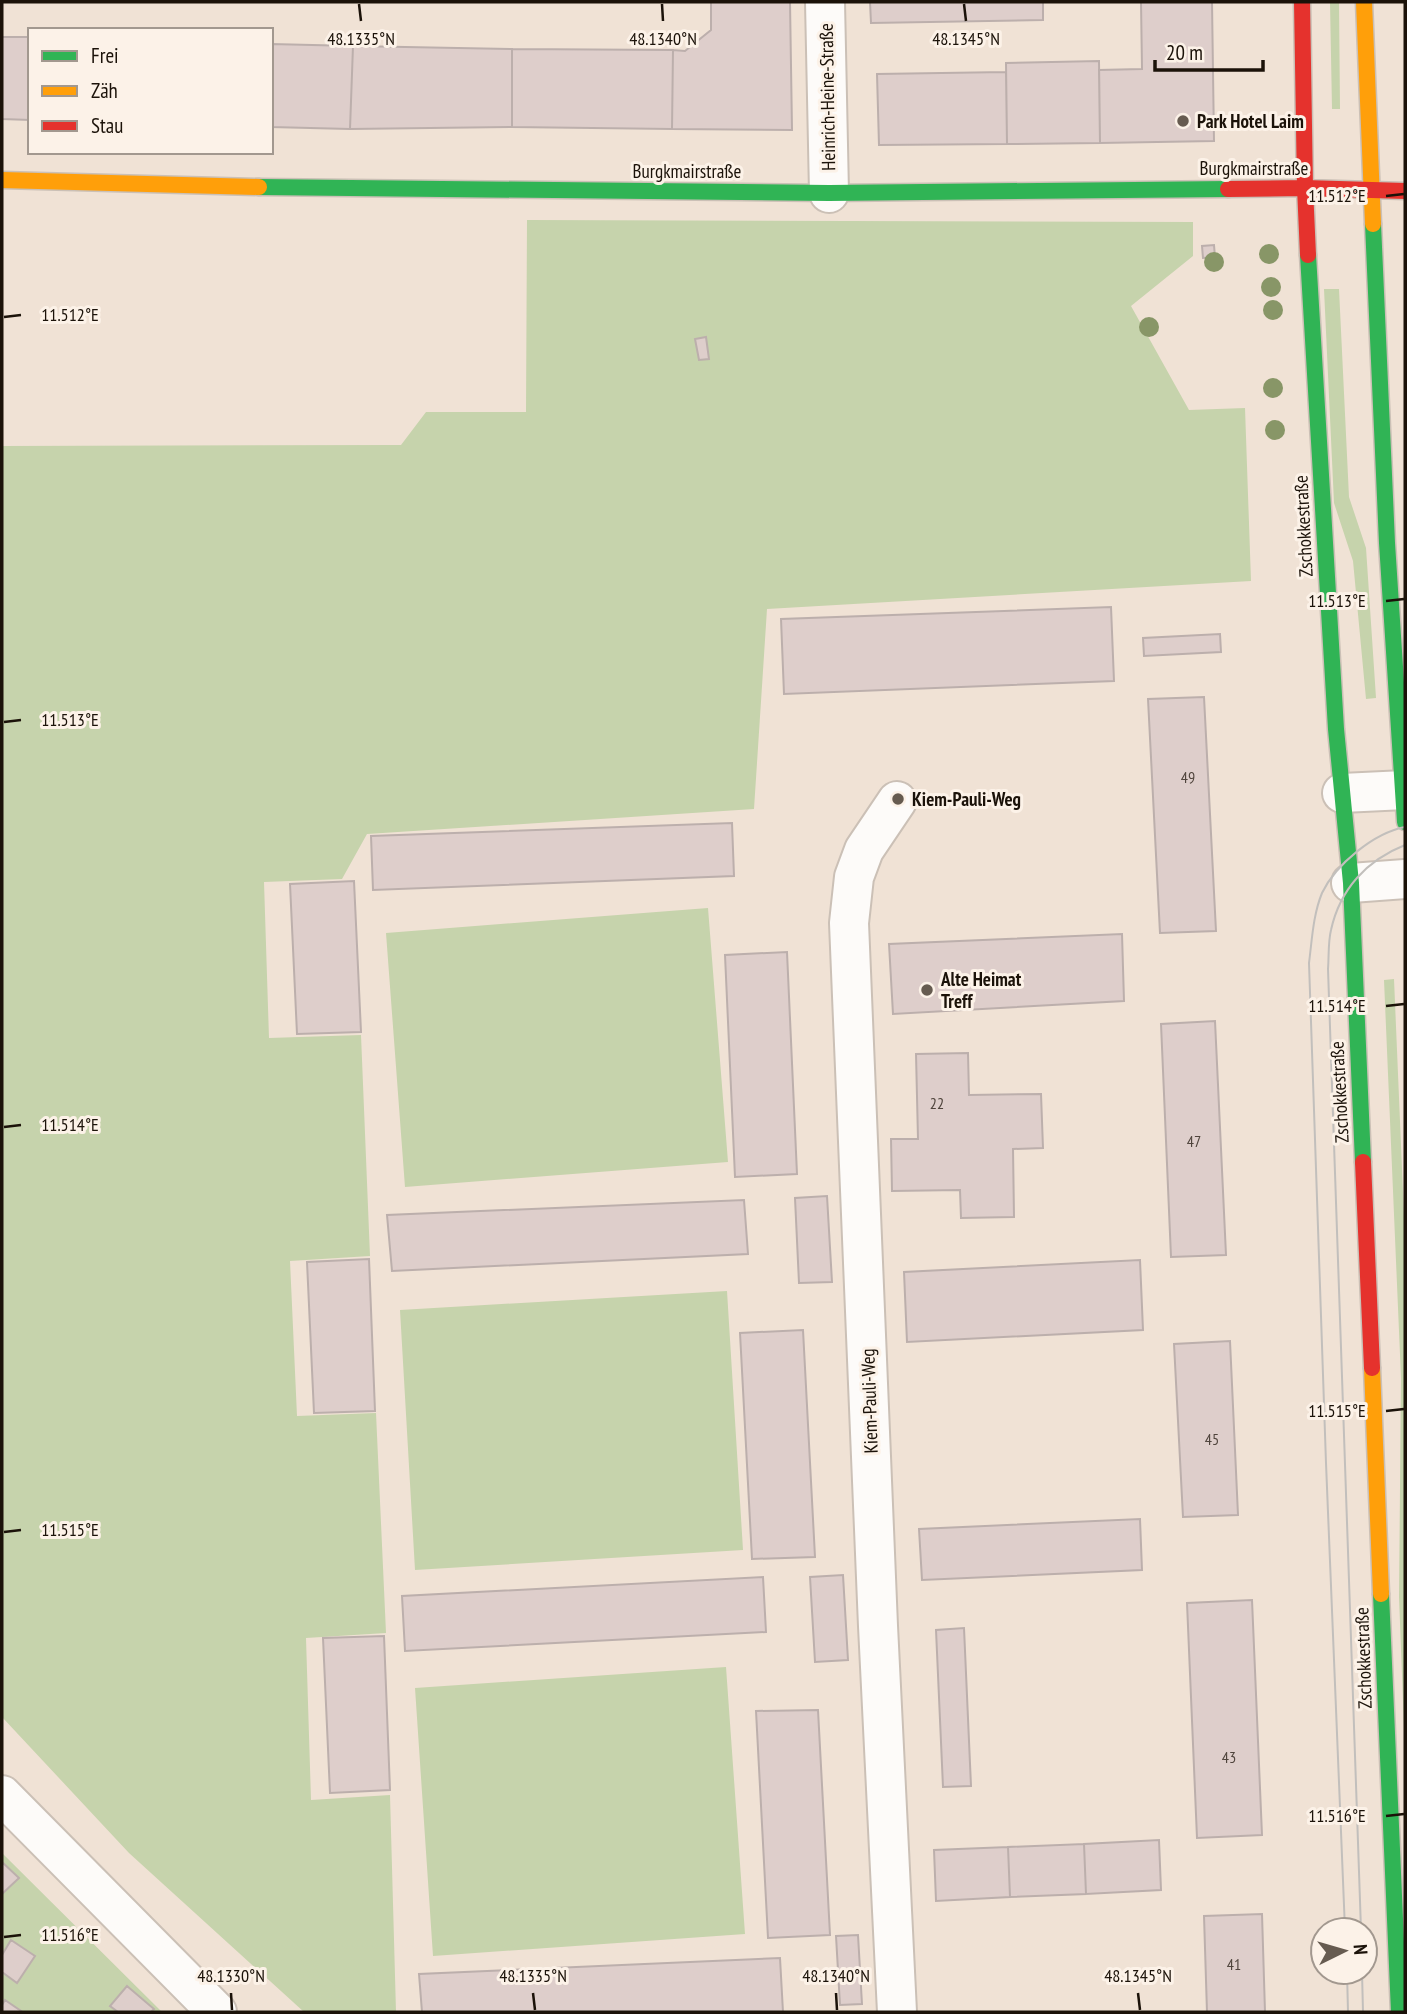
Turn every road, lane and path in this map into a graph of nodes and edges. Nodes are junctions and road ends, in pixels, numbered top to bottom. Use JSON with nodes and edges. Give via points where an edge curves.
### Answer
{"nodes":[{"id":1,"x":825,"y":2,"type":"edge"},
{"id":2,"x":1303,"y":2,"type":"edge"},
{"id":3,"x":1364,"y":2,"type":"edge"},
{"id":4,"x":2,"y":180,"type":"edge"},
{"id":5,"x":1306,"y":188,"type":"junction"},
{"id":6,"x":1372,"y":191,"type":"junction"},
{"id":7,"x":1405,"y":191,"type":"edge"},
{"id":8,"x":829,"y":193,"type":"junction"},
{"id":9,"x":1342,"y":793,"type":"junction"},
{"id":10,"x":897,"y":801,"type":"dead end"},
{"id":11,"x":1405,"y":801,"type":"edge"},
{"id":12,"x":1405,"y":879,"type":"edge"},
{"id":13,"x":1351,"y":883,"type":"junction"},
{"id":14,"x":2,"y":1796,"type":"edge"},
{"id":15,"x":215,"y":2012,"type":"edge"},
{"id":16,"x":897,"y":2012,"type":"edge"},
{"id":17,"x":1399,"y":2012,"type":"edge"}],
"edges":[{"from":1,"to":8,"type":"street","name":"Heinrich-Heine-Straße"},
{"from":2,"to":5,"type":"main road","name":"Zschokkestraße"},
{"from":3,"to":6,"type":"main road"},
{"from":4,"to":8,"type":"main road","name":"Burgkmairstraße"},
{"from":5,"to":6,"type":"main road","name":"Burgkmairstraße"},
{"from":5,"to":8,"type":"main road","name":"Burgkmairstraße"},
{"from":5,"to":9,"type":"main road","name":"Zschokkestraße"},
{"from":6,"to":7,"type":"main road","name":"Burgkmairstraße"},
{"from":6,"to":11,"type":"main road","via":[[1387,543]]},
{"from":9,"to":11,"type":"street"},
{"from":9,"to":13,"type":"main road","name":"Zschokkestraße"},
{"from":10,"to":16,"type":"street","name":"Kiem-Pauli-Weg","via":[[864,850],[849,923]]},
{"from":12,"to":13,"type":"street"},
{"from":13,"to":17,"type":"main road","name":"Zschokkestraße"},
{"from":14,"to":15,"type":"street"}]}
